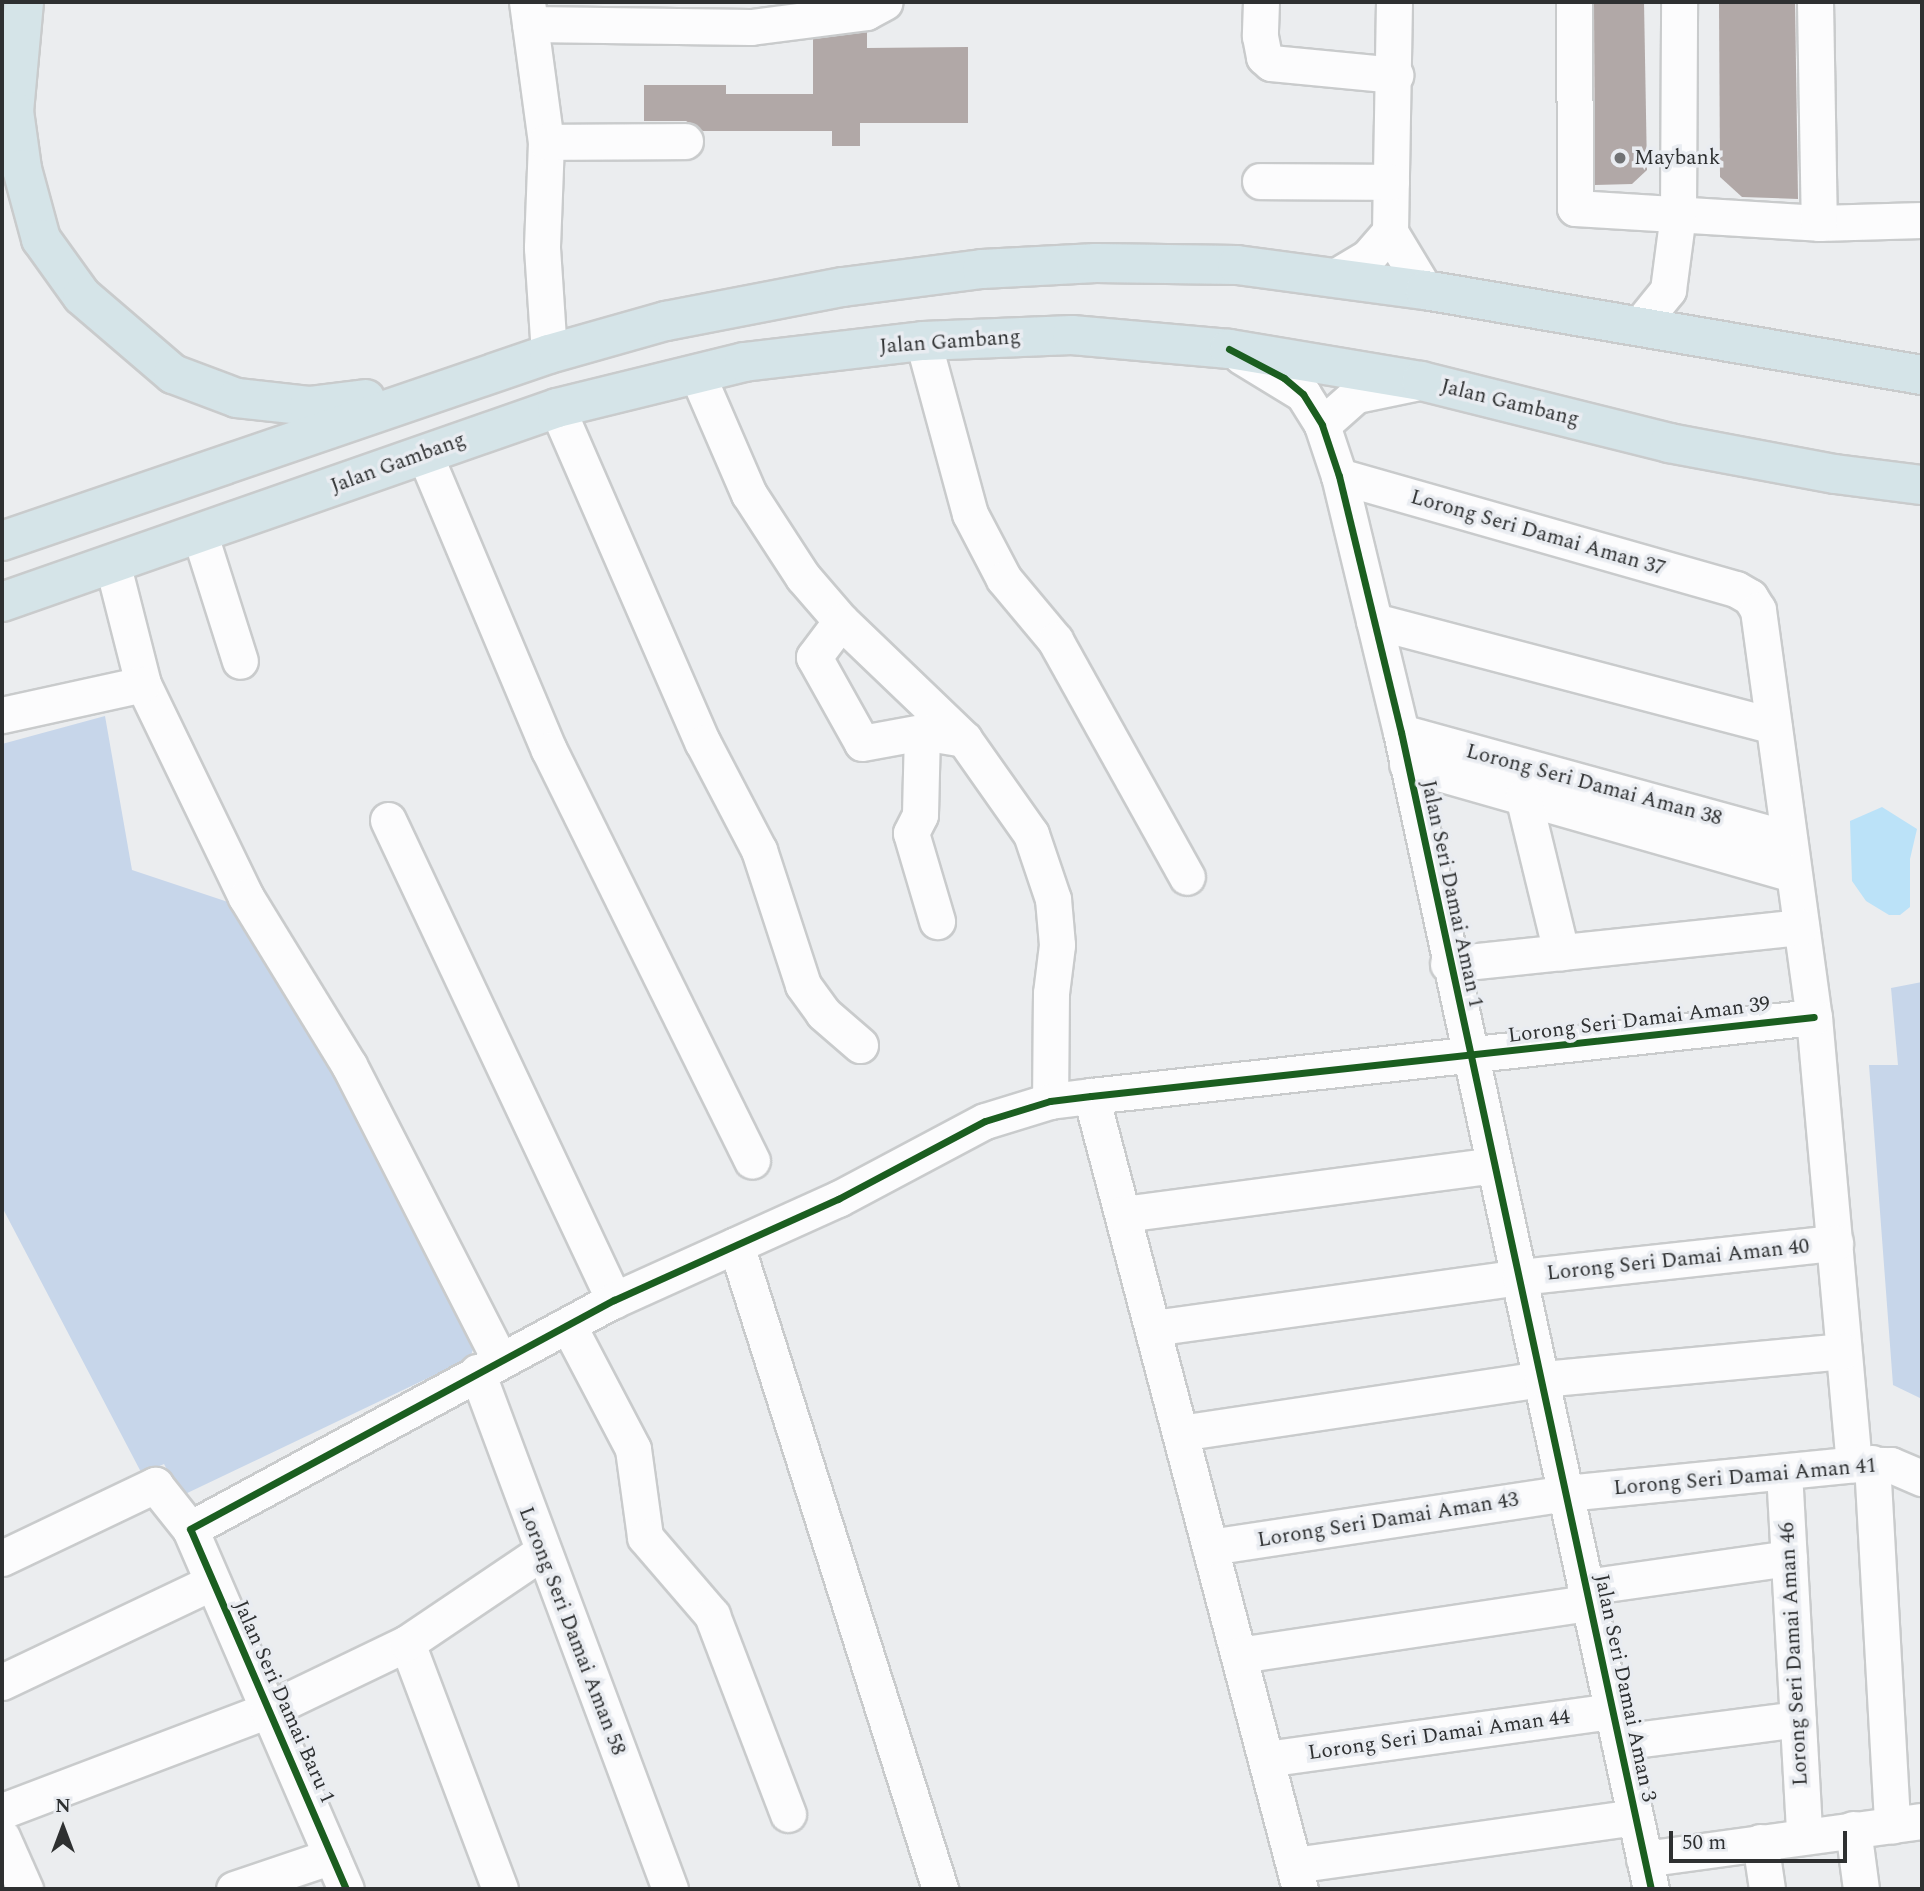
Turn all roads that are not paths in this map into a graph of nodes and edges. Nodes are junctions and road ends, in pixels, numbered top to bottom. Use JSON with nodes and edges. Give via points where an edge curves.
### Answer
{"nodes":[{"id":1,"x":24,"y":2,"type":"edge"},
{"id":2,"x":885,"y":2,"type":"edge"},
{"id":3,"x":1261,"y":2,"type":"edge"},
{"id":4,"x":1394,"y":2,"type":"edge"},
{"id":5,"x":1574,"y":2,"type":"edge"},
{"id":6,"x":1679,"y":2,"type":"edge"},
{"id":7,"x":1815,"y":2,"type":"edge"},
{"id":8,"x":528,"y":13,"type":"edge"},
{"id":9,"x":1395,"y":75,"type":"junction"},
{"id":10,"x":685,"y":141,"type":"dead end"},
{"id":11,"x":546,"y":142,"type":"junction"},
{"id":12,"x":1260,"y":181,"type":"dead end"},
{"id":13,"x":1391,"y":182,"type":"junction"},
{"id":14,"x":1678,"y":214,"type":"junction"},
{"id":15,"x":1922,"y":220,"type":"edge"},
{"id":16,"x":1819,"y":223,"type":"junction"},
{"id":17,"x":1390,"y":232,"type":"junction"},
{"id":18,"x":1334,"y":278,"type":"junction"},
{"id":19,"x":1425,"y":290,"type":"junction"},
{"id":20,"x":1637,"y":327,"type":"junction"},
{"id":21,"x":923,"y":341,"type":"junction"},
{"id":22,"x":1229,"y":349,"type":"junction"},
{"id":23,"x":549,"y":354,"type":"junction"},
{"id":24,"x":697,"y":374,"type":"junction"},
{"id":25,"x":1922,"y":375,"type":"edge"},
{"id":26,"x":1421,"y":381,"type":"junction"},
{"id":27,"x":448,"y":388,"type":"junction"},
{"id":28,"x":557,"y":408,"type":"junction"},
{"id":29,"x":1322,"y":425,"type":"junction"},
{"id":30,"x":424,"y":453,"type":"junction"},
{"id":31,"x":1339,"y":476,"type":"junction"},
{"id":32,"x":1922,"y":485,"type":"edge"},
{"id":33,"x":200,"y":535,"type":"junction"},
{"id":34,"x":2,"y":541,"type":"edge"},
{"id":35,"x":113,"y":566,"type":"junction"},
{"id":36,"x":2,"y":602,"type":"edge"},
{"id":37,"x":841,"y":621,"type":"junction"},
{"id":38,"x":1374,"y":621,"type":"junction"},
{"id":39,"x":240,"y":661,"type":"dead end"},
{"id":40,"x":143,"y":684,"type":"junction"},
{"id":41,"x":2,"y":715,"type":"edge"},
{"id":42,"x":1773,"y":726,"type":"junction"},
{"id":43,"x":922,"y":732,"type":"junction"},
{"id":44,"x":964,"y":739,"type":"junction"},
{"id":45,"x":1404,"y":748,"type":"junction"},
{"id":46,"x":1523,"y":796,"type":"junction"},
{"id":47,"x":388,"y":820,"type":"dead end"},
{"id":48,"x":1787,"y":838,"type":"junction"},
{"id":49,"x":1791,"y":874,"type":"junction"},
{"id":50,"x":1187,"y":877,"type":"dead end"},
{"id":51,"x":937,"y":921,"type":"dead end"},
{"id":52,"x":1801,"y":927,"type":"junction"},
{"id":53,"x":1561,"y":952,"type":"junction"},
{"id":54,"x":1448,"y":964,"type":"junction"},
{"id":55,"x":1814,"y":1017,"type":"junction"},
{"id":56,"x":860,"y":1045,"type":"dead end"},
{"id":57,"x":1469,"y":1057,"type":"junction"},
{"id":58,"x":1091,"y":1096,"type":"junction"},
{"id":59,"x":1050,"y":1101,"type":"junction"},
{"id":60,"x":752,"y":1161,"type":"dead end"},
{"id":61,"x":1494,"y":1166,"type":"junction"},
{"id":62,"x":1123,"y":1214,"type":"junction"},
{"id":63,"x":1835,"y":1242,"type":"junction"},
{"id":64,"x":736,"y":1245,"type":"junction"},
{"id":65,"x":1520,"y":1277,"type":"junction"},
{"id":66,"x":614,"y":1300,"type":"junction"},
{"id":67,"x":568,"y":1325,"type":"junction"},
{"id":68,"x":1153,"y":1328,"type":"junction"},
{"id":69,"x":1843,"y":1351,"type":"junction"},
{"id":70,"x":489,"y":1366,"type":"junction"},
{"id":71,"x":1542,"y":1379,"type":"junction"},
{"id":72,"x":1180,"y":1433,"type":"junction"},
{"id":73,"x":1863,"y":1464,"type":"junction"},
{"id":74,"x":1784,"y":1472,"type":"junction"},
{"id":75,"x":1922,"y":1478,"type":"edge"},
{"id":76,"x":1566,"y":1493,"type":"junction"},
{"id":77,"x":190,"y":1529,"type":"junction"},
{"id":78,"x":1210,"y":1547,"type":"junction"},
{"id":79,"x":542,"y":1552,"type":"junction"},
{"id":80,"x":2,"y":1558,"type":"edge"},
{"id":81,"x":1789,"y":1558,"type":"junction"},
{"id":82,"x":213,"y":1582,"type":"junction"},
{"id":83,"x":1587,"y":1595,"type":"junction"},
{"id":84,"x":408,"y":1643,"type":"junction"},
{"id":85,"x":1239,"y":1655,"type":"junction"},
{"id":86,"x":2,"y":1682,"type":"edge"},
{"id":87,"x":268,"y":1710,"type":"junction"},
{"id":88,"x":1798,"y":1718,"type":"junction"},
{"id":89,"x":1615,"y":1726,"type":"junction"},
{"id":90,"x":1266,"y":1759,"type":"junction"},
{"id":91,"x":2,"y":1811,"type":"edge"},
{"id":92,"x":788,"y":1814,"type":"dead end"},
{"id":93,"x":1635,"y":1817,"type":"junction"},
{"id":94,"x":1907,"y":1823,"type":"edge"},
{"id":95,"x":1853,"y":1829,"type":"junction"},
{"id":96,"x":1804,"y":1835,"type":"junction"},
{"id":97,"x":2,"y":1837,"type":"edge"},
{"id":98,"x":1760,"y":1842,"type":"junction"},
{"id":99,"x":332,"y":1856,"type":"junction"},
{"id":100,"x":1648,"y":1874,"type":"edge"},
{"id":101,"x":1297,"y":1877,"type":"edge"},
{"id":102,"x":25,"y":1889,"type":"edge"},
{"id":103,"x":234,"y":1889,"type":"edge"},
{"id":104,"x":346,"y":1889,"type":"edge"},
{"id":105,"x":500,"y":1889,"type":"edge"},
{"id":106,"x":670,"y":1889,"type":"edge"},
{"id":107,"x":940,"y":1889,"type":"edge"},
{"id":108,"x":1767,"y":1889,"type":"edge"},
{"id":109,"x":1861,"y":1889,"type":"edge"}],
"edges":[{"from":1,"to":27,"type":"highway","via":[[14,111],[22,169],[41,239],[82,296],[131,341],[173,374],[237,398],[309,406]]},
{"from":2,"to":8,"type":"street","via":[[866,12],[751,27]]},
{"from":3,"to":9,"type":"street","via":[[1260,36],[1264,57],[1271,63]]},
{"from":4,"to":9,"type":"street"},
{"from":5,"to":14,"type":"street","via":[[1575,208]]},
{"from":6,"to":14,"type":"street"},
{"from":7,"to":16,"type":"street"},
{"from":8,"to":11,"type":"street"},
{"from":9,"to":13,"type":"street"},
{"from":10,"to":11,"type":"street"},
{"from":11,"to":23,"type":"street","via":[[542,248]]},
{"from":12,"to":13,"type":"street"},
{"from":13,"to":17,"type":"street"},
{"from":14,"to":16,"type":"street"},
{"from":14,"to":20,"type":"street","via":[[1668,290]]},
{"from":15,"to":16,"type":"street"},
{"from":17,"to":18,"type":"street","via":[[1368,257]]},
{"from":17,"to":19,"type":"street"},
{"from":18,"to":19,"type":"highway"},
{"from":18,"to":23,"type":"highway","via":[[1237,265],[1096,262],[982,269],[844,287],[666,321]]},
{"from":19,"to":20,"type":"highway"},
{"from":20,"to":25,"type":"highway"},
{"from":21,"to":22,"type":"highway","name":"Jalan Gambang","via":[[1072,335]]},
{"from":21,"to":24,"type":"highway","name":"Jalan Gambang","via":[[744,362]]},
{"from":21,"to":50,"type":"street","via":[[970,514],[1004,579],[1055,640]]},
{"from":22,"to":26,"type":"highway","name":"Jalan Gambang"},
{"from":22,"to":29,"type":"street","name":"Jalan Seri Damai Aman 1","via":[[1284,378],[1303,394]]},
{"from":23,"to":27,"type":"highway"},
{"from":24,"to":28,"type":"highway","name":"Jalan Gambang"},
{"from":24,"to":37,"type":"street","via":[[749,494],[803,577]]},
{"from":26,"to":29,"type":"street","via":[[1356,396]]},
{"from":26,"to":32,"type":"highway","name":"Jalan Gambang","via":[[1669,443]]},
{"from":27,"to":34,"type":"highway"},
{"from":28,"to":30,"type":"highway","name":"Jalan Gambang"},
{"from":28,"to":56,"type":"street","via":[[703,743],[759,850],[803,985],[822,1013]]},
{"from":29,"to":31,"type":"street","name":"Jalan Seri Damai Aman 1"},
{"from":30,"to":33,"type":"highway","name":"Jalan Gambang"},
{"from":30,"to":60,"type":"street","via":[[549,750]]},
{"from":31,"to":38,"type":"street","name":"Jalan Seri Damai Aman 1"},
{"from":31,"to":42,"type":"street","name":"Lorong Seri Damai Aman 37","via":[[1751,597],[1758,610]]},
{"from":33,"to":35,"type":"highway","name":"Jalan Gambang"},
{"from":33,"to":39,"type":"street"},
{"from":35,"to":36,"type":"highway","name":"Jalan Gambang"},
{"from":35,"to":40,"type":"street","name":"Lorong Seri Damai Aman 58"},
{"from":37,"to":43,"type":"street","via":[[814,657],[862,743]]},
{"from":37,"to":44,"type":"street"},
{"from":38,"to":42,"type":"street"},
{"from":38,"to":45,"type":"street","name":"Jalan Seri Damai Aman 1"},
{"from":40,"to":41,"type":"street"},
{"from":40,"to":70,"type":"street","name":"Lorong Seri Damai Aman 58","via":[[246,897],[349,1065]]},
{"from":42,"to":48,"type":"street"},
{"from":43,"to":44,"type":"street"},
{"from":43,"to":51,"type":"street","via":[[920,815],[911,833]]},
{"from":44,"to":59,"type":"street","via":[[1031,834],[1053,899],[1057,945],[1051,993]]},
{"from":45,"to":46,"type":"street"},
{"from":45,"to":48,"type":"street","name":"Lorong Seri Damai Aman 38"},
{"from":45,"to":54,"type":"street","name":"Jalan Seri Damai Aman 1"},
{"from":46,"to":49,"type":"street"},
{"from":46,"to":53,"type":"street"},
{"from":47,"to":66,"type":"street"},
{"from":48,"to":49,"type":"street"},
{"from":49,"to":52,"type":"street"},
{"from":52,"to":53,"type":"street"},
{"from":52,"to":55,"type":"street"},
{"from":53,"to":54,"type":"street"},
{"from":54,"to":57,"type":"street","name":"Jalan Seri Damai Aman 1"},
{"from":55,"to":57,"type":"street","name":"Lorong Seri Damai Aman 39"},
{"from":55,"to":63,"type":"street"},
{"from":57,"to":58,"type":"street","name":"Lorong Seri Damai Aman 39"},
{"from":57,"to":61,"type":"street","name":"Jalan Seri Damai Aman 1"},
{"from":58,"to":59,"type":"street","name":"Lorong Seri Damai Aman 39"},
{"from":58,"to":62,"type":"street"},
{"from":59,"to":64,"type":"street","name":"Lorong Seri Damai Aman 39","via":[[985,1121],[838,1199]]},
{"from":61,"to":62,"type":"street"},
{"from":61,"to":65,"type":"street","name":"Jalan Seri Damai Aman 1"},
{"from":62,"to":68,"type":"street"},
{"from":63,"to":65,"type":"street","name":"Lorong Seri Damai Aman 40"},
{"from":63,"to":69,"type":"street"},
{"from":64,"to":66,"type":"street","name":"Lorong Seri Damai Aman 39"},
{"from":64,"to":107,"type":"street"},
{"from":65,"to":68,"type":"street","name":"Lorong Seri Damai Aman 40"},
{"from":65,"to":71,"type":"street","name":"Jalan Seri Damai Aman 1"},
{"from":66,"to":67,"type":"street","name":"Lorong Seri Damai Aman 39"},
{"from":67,"to":70,"type":"street","name":"Lorong Seri Damai Aman 39"},
{"from":67,"to":92,"type":"street","via":[[633,1448],[645,1536],[712,1615]]},
{"from":68,"to":72,"type":"street"},
{"from":69,"to":71,"type":"street"},
{"from":69,"to":73,"type":"street"},
{"from":70,"to":77,"type":"street","name":"Lorong Seri Damai Aman 39"},
{"from":70,"to":79,"type":"street","name":"Lorong Seri Damai Aman 58"},
{"from":71,"to":72,"type":"street"},
{"from":71,"to":76,"type":"street","name":"Jalan Seri Damai Aman 1"},
{"from":72,"to":78,"type":"street"},
{"from":73,"to":74,"type":"street","name":"Lorong Seri Damai Aman 41"},
{"from":73,"to":75,"type":"street","name":"Lorong Seri Damai Aman 41","via":[[1891,1465]]},
{"from":73,"to":94,"type":"street"},
{"from":74,"to":76,"type":"street","name":"Lorong Seri Damai Aman 41"},
{"from":74,"to":81,"type":"street","name":"Lorong Seri Damai Aman 46"},
{"from":76,"to":78,"type":"street","name":"Lorong Seri Damai Aman 43"},
{"from":76,"to":83,"type":"street","name":"Jalan Seri Damai Aman 3"},
{"from":77,"to":80,"type":"street","name":"Jalan Seri Damai Baru 1","via":[[155,1485]]},
{"from":77,"to":82,"type":"street","name":"Jalan Seri Damai Baru 1"},
{"from":78,"to":85,"type":"street"},
{"from":79,"to":84,"type":"street"},
{"from":79,"to":106,"type":"street","name":"Lorong Seri Damai Aman 58"},
{"from":81,"to":83,"type":"street"},
{"from":81,"to":88,"type":"street","name":"Lorong Seri Damai Aman 46"},
{"from":82,"to":86,"type":"street"},
{"from":82,"to":87,"type":"street","name":"Jalan Seri Damai Baru 1"},
{"from":83,"to":85,"type":"street"},
{"from":83,"to":89,"type":"street","name":"Jalan Seri Damai Aman 3"},
{"from":84,"to":87,"type":"street"},
{"from":84,"to":105,"type":"street"},
{"from":85,"to":90,"type":"street"},
{"from":87,"to":91,"type":"street"},
{"from":87,"to":99,"type":"street","name":"Jalan Seri Damai Baru 1"},
{"from":88,"to":89,"type":"street","name":"Lorong Seri Damai Aman 44"},
{"from":88,"to":96,"type":"street","name":"Lorong Seri Damai Aman 46"},
{"from":89,"to":90,"type":"street","name":"Lorong Seri Damai Aman 44"},
{"from":89,"to":93,"type":"street","name":"Jalan Seri Damai Aman 3"},
{"from":90,"to":101,"type":"street"},
{"from":93,"to":100,"type":"street","name":"Jalan Seri Damai Aman 3"},
{"from":93,"to":101,"type":"street"},
{"from":94,"to":95,"type":"street"},
{"from":95,"to":96,"type":"street"},
{"from":95,"to":109,"type":"street"},
{"from":96,"to":98,"type":"street"},
{"from":97,"to":102,"type":"street"},
{"from":98,"to":100,"type":"street"},
{"from":98,"to":108,"type":"street"},
{"from":99,"to":103,"type":"street"},
{"from":99,"to":104,"type":"street","name":"Jalan Seri Damai Baru 1"}]}
